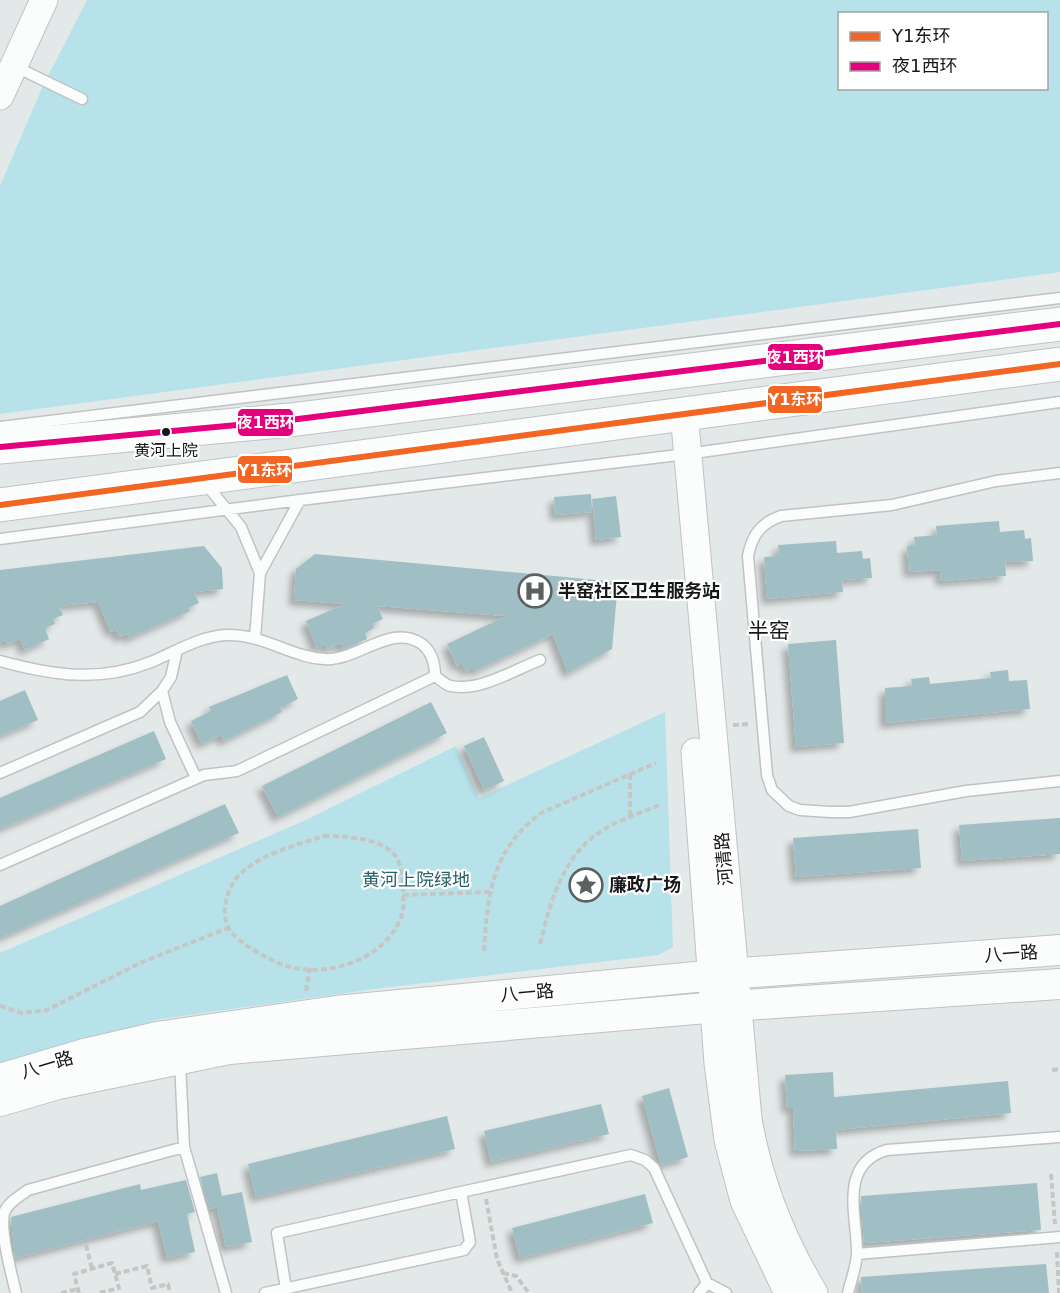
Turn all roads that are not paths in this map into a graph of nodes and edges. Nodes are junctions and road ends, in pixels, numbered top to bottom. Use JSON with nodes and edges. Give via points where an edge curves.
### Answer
{"nodes":[{"id":1,"x":44,"y":0,"type":"edge"},
{"id":2,"x":14,"y":66,"type":"junction"},
{"id":3,"x":0,"y":96,"type":"edge"},
{"id":4,"x":82,"y":99,"type":"dead end"},
{"id":5,"x":1060,"y":298,"type":"edge"},
{"id":6,"x":1060,"y":324,"type":"edge"},
{"id":7,"x":1060,"y":364,"type":"edge"},
{"id":8,"x":1060,"y":402,"type":"edge"},
{"id":9,"x":675,"y":414,"type":"junction"},
{"id":10,"x":0,"y":427,"type":"edge"},
{"id":11,"x":0,"y":447,"type":"edge"},
{"id":12,"x":679,"y":455,"type":"junction"},
{"id":13,"x":1060,"y":473,"type":"edge"},
{"id":14,"x":201,"y":478,"type":"junction"},
{"id":15,"x":300,"y":500,"type":"junction"},
{"id":16,"x":0,"y":505,"type":"edge"},
{"id":17,"x":228,"y":510,"type":"junction"},
{"id":18,"x":0,"y":539,"type":"edge"},
{"id":19,"x":260,"y":573,"type":"junction"},
{"id":20,"x":255,"y":638,"type":"junction"},
{"id":21,"x":177,"y":650,"type":"junction"},
{"id":22,"x":0,"y":660,"type":"edge"},
{"id":23,"x":540,"y":660,"type":"dead end"},
{"id":24,"x":435,"y":676,"type":"junction"},
{"id":25,"x":162,"y":691,"type":"junction"},
{"id":26,"x":0,"y":773,"type":"edge"},
{"id":27,"x":196,"y":778,"type":"junction"},
{"id":28,"x":1060,"y":781,"type":"edge"},
{"id":29,"x":0,"y":865,"type":"edge"},
{"id":30,"x":1060,"y":950,"type":"edge"},
{"id":31,"x":723,"y":975,"type":"junction"},
{"id":32,"x":1060,"y":984,"type":"edge"},
{"id":33,"x":726,"y":1006,"type":"junction"},
{"id":34,"x":179,"y":1059,"type":"junction"},
{"id":35,"x":0,"y":1079,"type":"edge"},
{"id":36,"x":0,"y":1101,"type":"edge"},
{"id":37,"x":1060,"y":1137,"type":"edge"},
{"id":38,"x":184,"y":1147,"type":"junction"},
{"id":39,"x":461,"y":1192,"type":"junction"},
{"id":40,"x":1060,"y":1237,"type":"edge"},
{"id":41,"x":857,"y":1254,"type":"junction"},
{"id":42,"x":707,"y":1283,"type":"junction"},
{"id":43,"x":286,"y":1288,"type":"junction"},
{"id":44,"x":16,"y":1293,"type":"edge"},
{"id":45,"x":226,"y":1293,"type":"edge"},
{"id":46,"x":266,"y":1293,"type":"edge"},
{"id":47,"x":699,"y":1293,"type":"edge"},
{"id":48,"x":726,"y":1293,"type":"edge"},
{"id":49,"x":788,"y":1293,"type":"edge"},
{"id":50,"x":814,"y":1293,"type":"edge"},
{"id":51,"x":848,"y":1293,"type":"edge"}],
"edges":[{"from":1,"to":2,"type":"street"},
{"from":2,"to":3,"type":"street"},
{"from":2,"to":4,"type":"lane"},
{"from":5,"to":10,"type":"lane"},
{"from":6,"to":11,"type":"main road","via":[[290,420]]},
{"from":7,"to":9,"type":"main road"},
{"from":8,"to":12,"type":"lane"},
{"from":9,"to":12,"type":"street","name":"河清路"},
{"from":9,"to":14,"type":"main road"},
{"from":12,"to":15,"type":"lane"},
{"from":12,"to":31,"type":"street","name":"河清路"},
{"from":13,"to":28,"type":"lane","via":[[996,481],[892,506],[781,516],[768,520],[757,531],[748,556],[767,775],[780,800],[800,810],[849,812],[926,796]]},
{"from":14,"to":16,"type":"main road"},
{"from":14,"to":17,"type":"lane"},
{"from":15,"to":17,"type":"lane"},
{"from":15,"to":19,"type":"lane"},
{"from":17,"to":18,"type":"lane"},
{"from":17,"to":19,"type":"lane","via":[[241,528]]},
{"from":19,"to":20,"type":"lane"},
{"from":20,"to":21,"type":"lane","via":[[226,635]]},
{"from":20,"to":24,"type":"lane","via":[[322,660],[342,659],[394,637],[414,638],[428,649]]},
{"from":21,"to":22,"type":"lane","via":[[118,673],[86,677],[38,671]]},
{"from":21,"to":25,"type":"lane","via":[[171,677]]},
{"from":23,"to":24,"type":"lane","via":[[464,686],[449,686]]},
{"from":24,"to":27,"type":"lane","via":[[237,771]]},
{"from":25,"to":26,"type":"lane","via":[[140,712]]},
{"from":25,"to":27,"type":"lane","via":[[170,722]]},
{"from":27,"to":29,"type":"lane"},
{"from":30,"to":31,"type":"main road","name":"八一路"},
{"from":31,"to":33,"type":"street","name":"河清路"},
{"from":31,"to":35,"type":"main road","name":"八一路","via":[[336,1011],[240,1024],[99,1050]]},
{"from":32,"to":33,"type":"main road","name":"八一路"},
{"from":33,"to":34,"type":"main road","name":"八一路","via":[[230,1049]]},
{"from":33,"to":49,"type":"street","name":"河清路","via":[[722,1094],[736,1174],[755,1228]]},
{"from":33,"to":50,"type":"street","name":"河清路","via":[[761,1178],[784,1242]]},
{"from":34,"to":36,"type":"main road","name":"八一路","via":[[58,1084]]},
{"from":34,"to":38,"type":"lane"},
{"from":37,"to":41,"type":"lane","via":[[874,1154],[852,1191]]},
{"from":38,"to":44,"type":"lane","via":[[28,1190],[13,1201],[4,1211],[2,1227]]},
{"from":38,"to":45,"type":"lane"},
{"from":39,"to":42,"type":"lane","via":[[619,1156],[645,1160],[654,1168]]},
{"from":39,"to":43,"type":"lane","via":[[470,1242],[464,1250]]},
{"from":39,"to":43,"type":"lane","via":[[277,1233]]},
{"from":40,"to":41,"type":"lane"},
{"from":41,"to":51,"type":"lane"},
{"from":42,"to":47,"type":"lane"},
{"from":42,"to":48,"type":"lane"},
{"from":43,"to":46,"type":"lane"}]}
